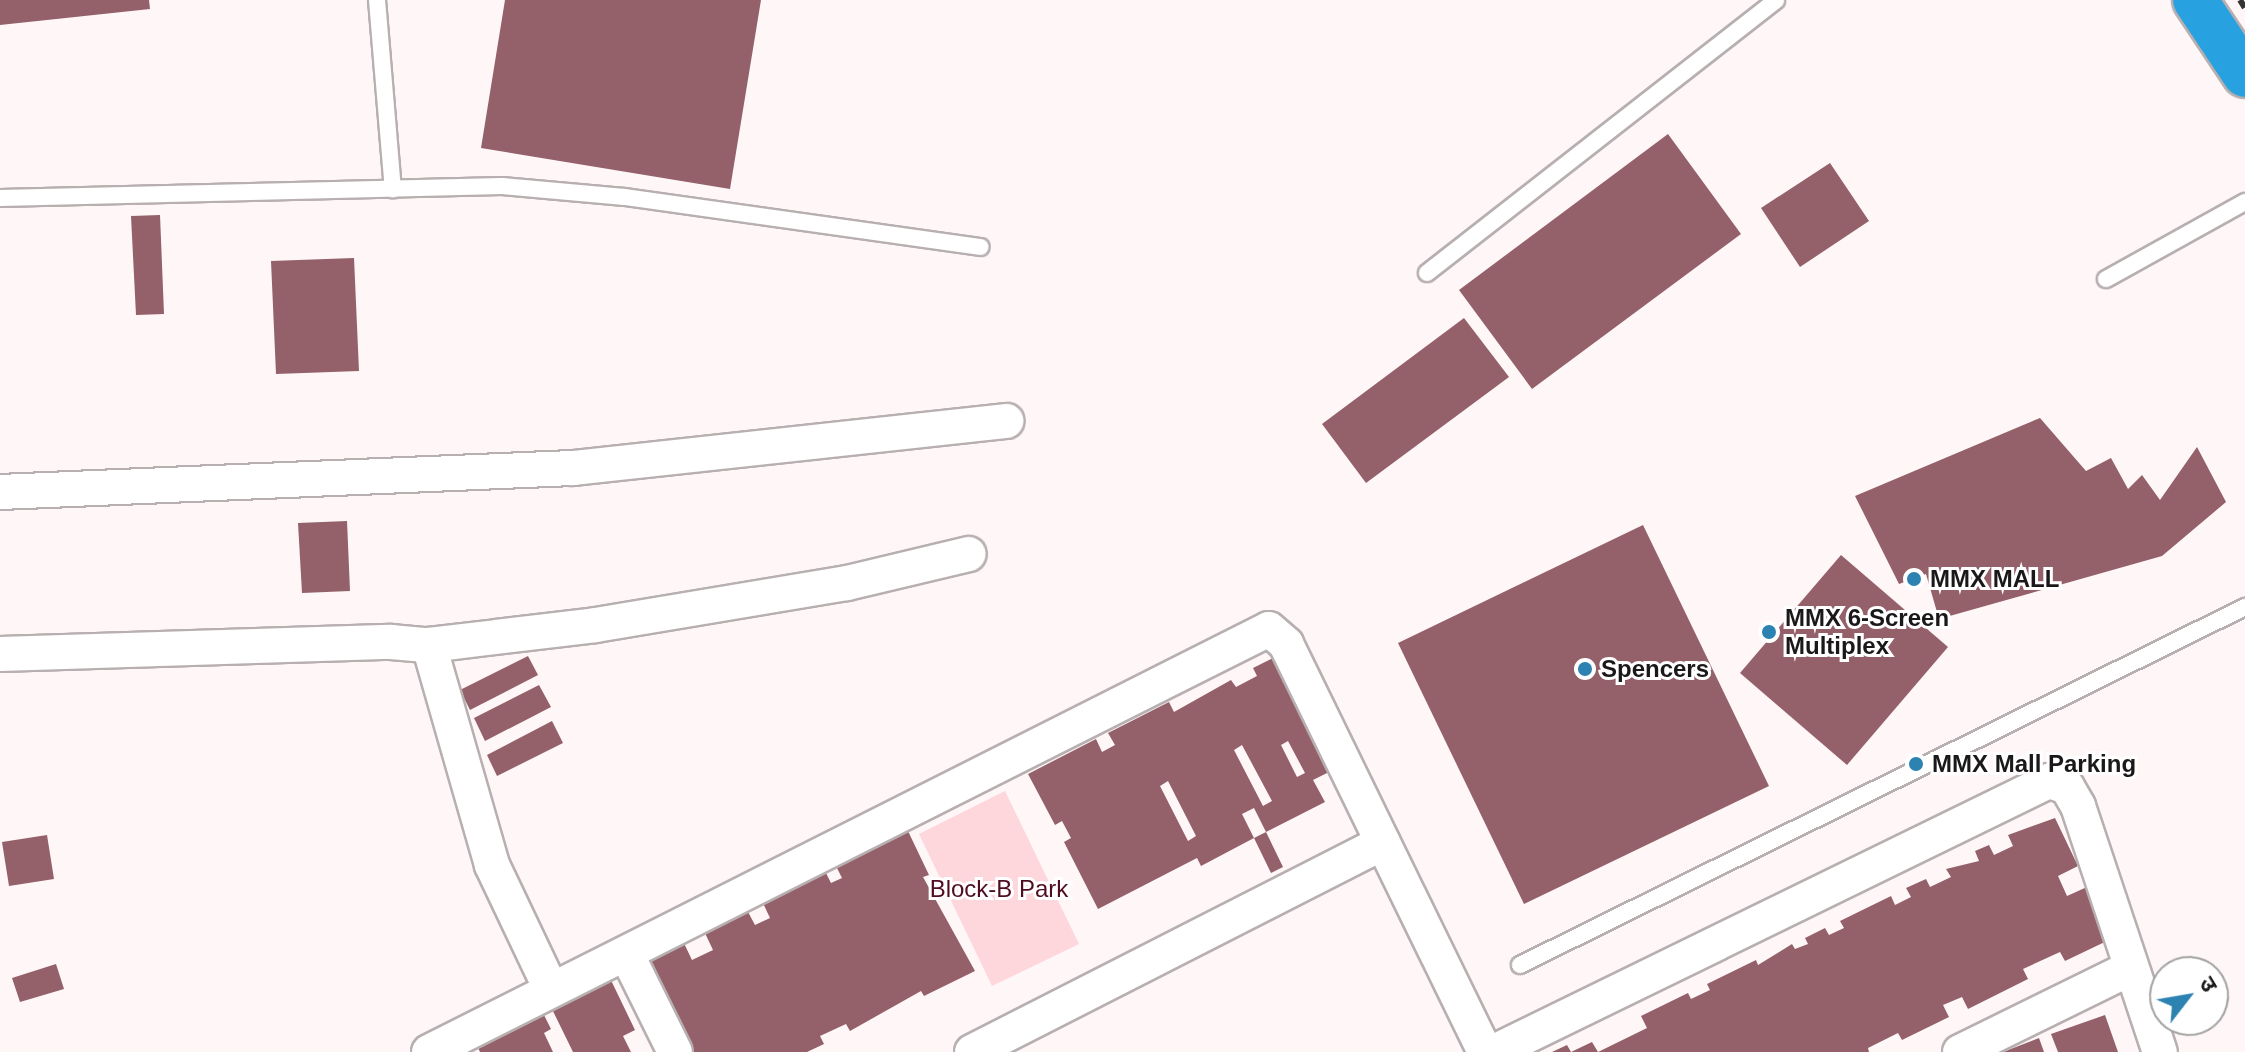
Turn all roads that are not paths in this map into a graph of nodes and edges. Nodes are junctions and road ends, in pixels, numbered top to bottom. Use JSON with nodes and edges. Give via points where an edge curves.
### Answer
{"nodes":[{"id":1,"x":377,"y":0,"type":"edge"},
{"id":2,"x":1776,"y":0,"type":"edge"},
{"id":3,"x":2195,"y":0,"type":"edge"},
{"id":4,"x":2245,"y":75,"type":"edge"},
{"id":5,"x":393,"y":189,"type":"junction"},
{"id":6,"x":0,"y":198,"type":"edge"},
{"id":7,"x":2245,"y":202,"type":"edge"},
{"id":8,"x":981,"y":247,"type":"dead end"},
{"id":9,"x":1427,"y":273,"type":"dead end"},
{"id":10,"x":2106,"y":279,"type":"dead end"},
{"id":11,"x":1006,"y":421,"type":"dead end"},
{"id":12,"x":0,"y":492,"type":"edge"},
{"id":13,"x":969,"y":554,"type":"dead end"},
{"id":14,"x":2245,"y":607,"type":"edge"},
{"id":15,"x":429,"y":645,"type":"junction"},
{"id":16,"x":0,"y":654,"type":"edge"},
{"id":17,"x":1383,"y":843,"type":"junction"},
{"id":18,"x":627,"y":955,"type":"junction"},
{"id":19,"x":1520,"y":965,"type":"dead end"},
{"id":20,"x":2131,"y":968,"type":"junction"},
{"id":21,"x":551,"y":989,"type":"junction"},
{"id":22,"x":443,"y":1049,"type":"edge"},
{"id":23,"x":675,"y":1052,"type":"edge"},
{"id":24,"x":972,"y":1052,"type":"edge"},
{"id":25,"x":1485,"y":1052,"type":"edge"},
{"id":26,"x":1494,"y":1052,"type":"edge"},
{"id":27,"x":1960,"y":1052,"type":"edge"},
{"id":28,"x":2160,"y":1052,"type":"edge"}],
"edges":[{"from":1,"to":5,"type":"lane"},
{"from":2,"to":9,"type":"lane"},
{"from":3,"to":4,"type":"highway"},
{"from":5,"to":6,"type":"lane"},
{"from":5,"to":8,"type":"lane","via":[[570,190]]},
{"from":7,"to":10,"type":"lane"},
{"from":11,"to":12,"type":"street","via":[[573,468]]},
{"from":13,"to":15,"type":"street","via":[[847,583],[596,625]]},
{"from":14,"to":19,"type":"lane"},
{"from":15,"to":16,"type":"street"},
{"from":15,"to":21,"type":"street","via":[[496,877]]},
{"from":17,"to":18,"type":"street","via":[[1286,644],[1269,629]]},
{"from":17,"to":24,"type":"street"},
{"from":17,"to":25,"type":"street"},
{"from":18,"to":21,"type":"street"},
{"from":18,"to":23,"type":"street"},
{"from":20,"to":26,"type":"street","via":[[2078,806],[2067,787],[2049,781]]},
{"from":20,"to":27,"type":"street"},
{"from":20,"to":28,"type":"street"},
{"from":21,"to":22,"type":"street"}]}
